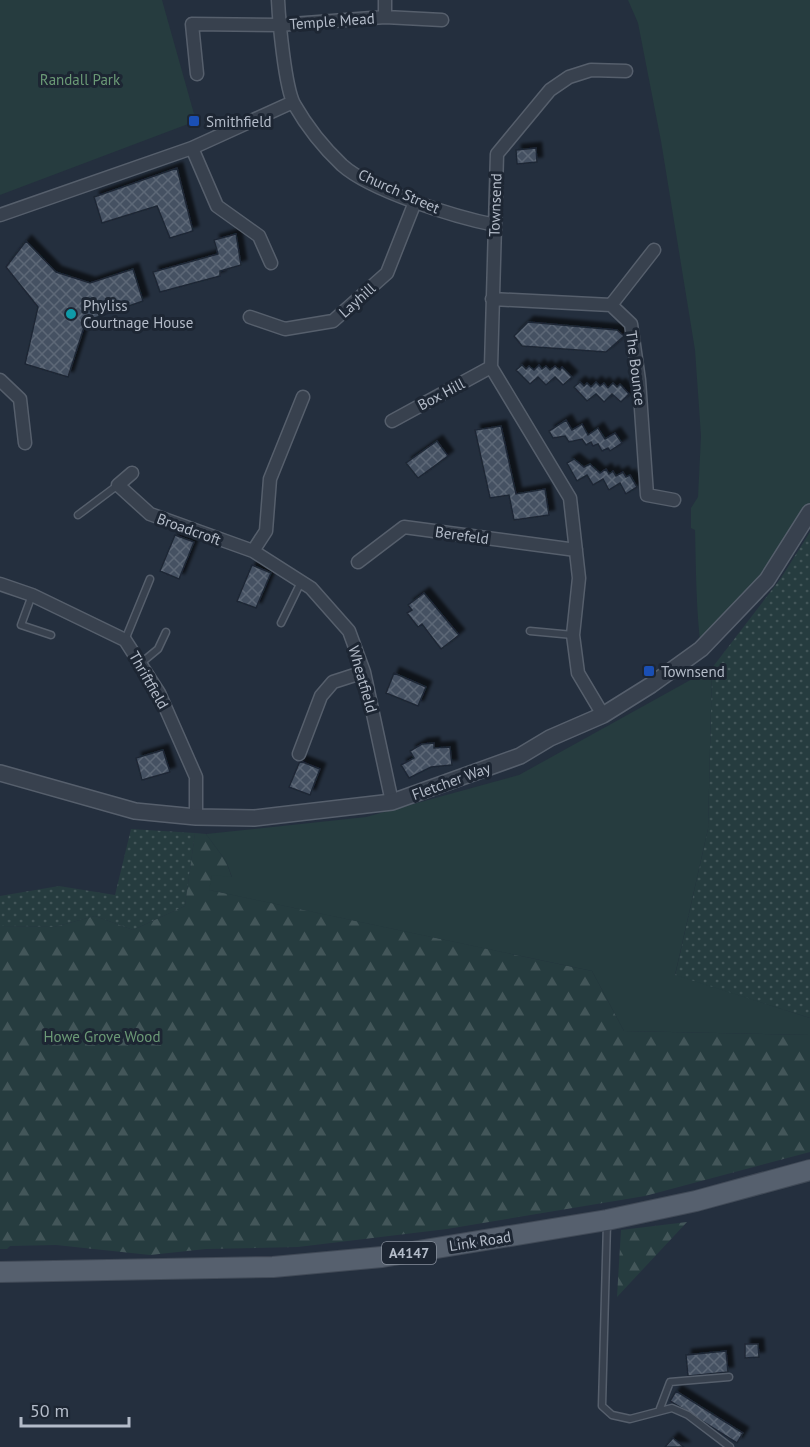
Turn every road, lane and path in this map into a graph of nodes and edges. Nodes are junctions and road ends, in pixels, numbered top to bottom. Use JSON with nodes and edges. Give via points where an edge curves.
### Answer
{"nodes":[{"id":1,"x":278,"y":0,"type":"edge"},
{"id":2,"x":385,"y":0,"type":"edge"},
{"id":3,"x":385,"y":17,"type":"junction"},
{"id":4,"x":442,"y":20,"type":"dead end"},
{"id":5,"x":279,"y":25,"type":"junction"},
{"id":6,"x":626,"y":71,"type":"dead end"},
{"id":7,"x":196,"y":75,"type":"dead end"},
{"id":8,"x":293,"y":102,"type":"junction"},
{"id":9,"x":192,"y":148,"type":"junction"},
{"id":10,"x":415,"y":202,"type":"junction"},
{"id":11,"x":0,"y":215,"type":"edge"},
{"id":12,"x":495,"y":225,"type":"junction"},
{"id":13,"x":654,"y":249,"type":"dead end"},
{"id":14,"x":271,"y":263,"type":"dead end"},
{"id":15,"x":492,"y":299,"type":"junction"},
{"id":16,"x":611,"y":305,"type":"junction"},
{"id":17,"x":250,"y":317,"type":"dead end"},
{"id":18,"x":491,"y":367,"type":"junction"},
{"id":19,"x":0,"y":380,"type":"edge"},
{"id":20,"x":303,"y":397,"type":"dead end"},
{"id":21,"x":392,"y":421,"type":"dead end"},
{"id":22,"x":25,"y":443,"type":"dead end"},
{"id":23,"x":132,"y":473,"type":"dead end"},
{"id":24,"x":118,"y":485,"type":"junction"},
{"id":25,"x":674,"y":500,"type":"dead end"},
{"id":26,"x":810,"y":512,"type":"edge"},
{"id":27,"x":78,"y":515,"type":"dead end"},
{"id":28,"x":576,"y":550,"type":"junction"},
{"id":29,"x":253,"y":551,"type":"junction"},
{"id":30,"x":358,"y":562,"type":"dead end"},
{"id":31,"x":150,"y":579,"type":"dead end"},
{"id":32,"x":301,"y":582,"type":"junction"},
{"id":33,"x":0,"y":584,"type":"edge"},
{"id":34,"x":32,"y":596,"type":"junction"},
{"id":35,"x":281,"y":623,"type":"dead end"},
{"id":36,"x":530,"y":631,"type":"dead end"},
{"id":37,"x":166,"y":632,"type":"dead end"},
{"id":38,"x":51,"y":635,"type":"dead end"},
{"id":39,"x":573,"y":635,"type":"junction"},
{"id":40,"x":125,"y":640,"type":"junction"},
{"id":41,"x":141,"y":663,"type":"junction"},
{"id":42,"x":364,"y":672,"type":"junction"},
{"id":43,"x":603,"y":715,"type":"junction"},
{"id":44,"x":299,"y":754,"type":"dead end"},
{"id":45,"x":0,"y":773,"type":"edge"},
{"id":46,"x":392,"y":802,"type":"junction"},
{"id":47,"x":196,"y":817,"type":"junction"},
{"id":48,"x":810,"y":1170,"type":"edge"},
{"id":49,"x":608,"y":1220,"type":"junction"},
{"id":50,"x":0,"y":1272,"type":"edge"},
{"id":51,"x":729,"y":1377,"type":"dead end"},
{"id":52,"x":658,"y":1412,"type":"junction"},
{"id":53,"x":730,"y":1447,"type":"edge"}],
"edges":[{"from":1,"to":5,"type":"street","name":"Church Street"},
{"from":2,"to":3,"type":"street","name":"Temple Mead"},
{"from":3,"to":4,"type":"street","name":"Temple Mead"},
{"from":3,"to":5,"type":"street","name":"Temple Mead"},
{"from":5,"to":7,"type":"street","name":"Temple Mead","via":[[192,24]]},
{"from":5,"to":8,"type":"street","name":"Church Street"},
{"from":6,"to":12,"type":"street","name":"Townsend","via":[[591,70],[569,77],[550,90],[496,154]]},
{"from":8,"to":9,"type":"street"},
{"from":8,"to":10,"type":"street","name":"Church Street","via":[[343,166]]},
{"from":9,"to":11,"type":"street"},
{"from":9,"to":14,"type":"street","via":[[217,206],[259,236]]},
{"from":10,"to":12,"type":"street","name":"Church Street"},
{"from":10,"to":17,"type":"street","name":"Layhill","via":[[387,273],[333,321],[285,329]]},
{"from":12,"to":15,"type":"street","name":"Townsend"},
{"from":13,"to":16,"type":"street"},
{"from":15,"to":16,"type":"street"},
{"from":15,"to":18,"type":"street","name":"Townsend"},
{"from":16,"to":25,"type":"street","name":"The Bounce","via":[[631,324],[647,495]]},
{"from":18,"to":21,"type":"street","name":"Box Hill"},
{"from":18,"to":28,"type":"street","via":[[570,498]]},
{"from":19,"to":22,"type":"street","via":[[20,399]]},
{"from":20,"to":29,"type":"street","via":[[270,479],[266,531]]},
{"from":23,"to":24,"type":"street"},
{"from":24,"to":27,"type":"lane"},
{"from":24,"to":29,"type":"street","name":"Broadcroft","via":[[150,514]]},
{"from":26,"to":43,"type":"street","name":"Fletcher Way","via":[[767,579],[701,649]]},
{"from":28,"to":30,"type":"street","name":"Berefeld","via":[[404,527]]},
{"from":28,"to":39,"type":"street","via":[[579,578]]},
{"from":29,"to":32,"type":"street","name":"Wheatfield"},
{"from":31,"to":40,"type":"lane"},
{"from":32,"to":35,"type":"lane"},
{"from":32,"to":42,"type":"street","name":"Wheatfield","via":[[349,631]]},
{"from":33,"to":34,"type":"street","name":"Thriftfield"},
{"from":34,"to":38,"type":"lane","via":[[21,625]]},
{"from":34,"to":40,"type":"street","name":"Thriftfield"},
{"from":36,"to":39,"type":"lane"},
{"from":37,"to":41,"type":"lane","via":[[159,649]]},
{"from":39,"to":43,"type":"street","via":[[578,673]]},
{"from":40,"to":41,"type":"street","name":"Thriftfield"},
{"from":41,"to":47,"type":"street","name":"Thriftfield","via":[[159,693],[196,777]]},
{"from":42,"to":44,"type":"street","via":[[333,682],[321,696]]},
{"from":42,"to":46,"type":"street","name":"Wheatfield"},
{"from":43,"to":46,"type":"street","name":"Fletcher Way","via":[[520,756]]},
{"from":45,"to":47,"type":"street","name":"Fletcher Way","via":[[135,812]]},
{"from":46,"to":47,"type":"street","name":"Fletcher Way","via":[[254,818]]},
{"from":48,"to":49,"type":"main road","name":"Link Road","number":"A4147"},
{"from":49,"to":50,"type":"main road","name":"Link Road","number":"A4147","via":[[382,1257],[284,1266]]},
{"from":49,"to":52,"type":"lane","via":[[601,1403],[612,1415],[622,1418]]},
{"from":51,"to":52,"type":"lane","via":[[670,1382]]},
{"from":52,"to":53,"type":"lane","via":[[672,1408],[688,1415]]}]}
